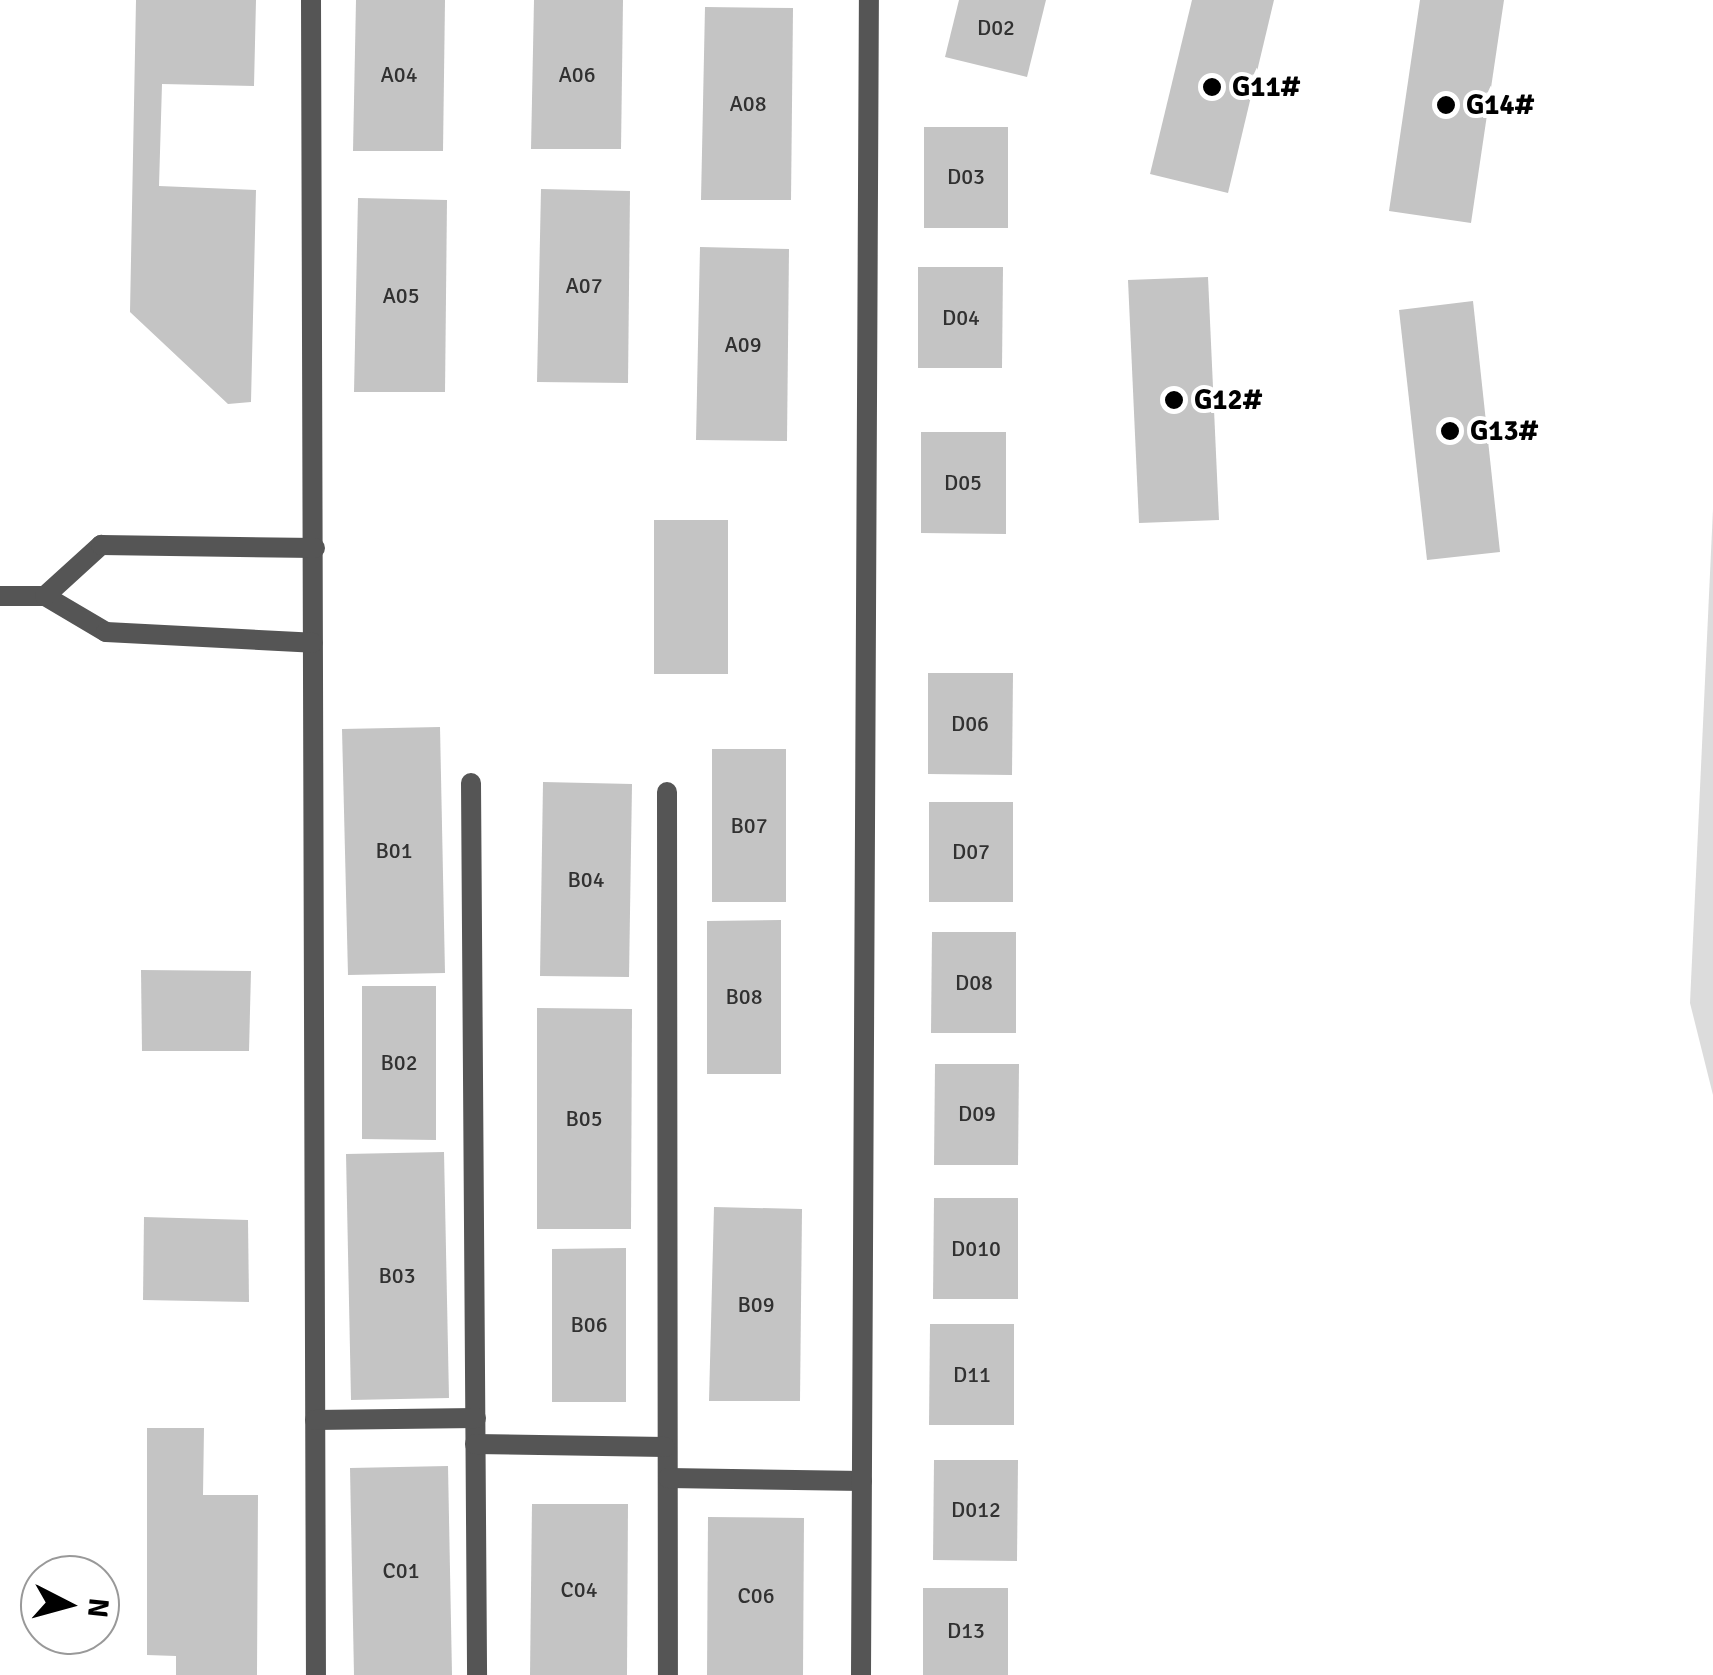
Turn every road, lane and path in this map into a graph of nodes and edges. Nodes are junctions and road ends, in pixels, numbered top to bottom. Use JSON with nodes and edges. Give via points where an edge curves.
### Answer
{"nodes":[{"id":1,"x":311,"y":0,"type":"edge"},
{"id":2,"x":869,"y":0,"type":"edge"},
{"id":3,"x":315,"y":548,"type":"junction"},
{"id":4,"x":0,"y":596,"type":"edge"},
{"id":5,"x":45,"y":596,"type":"junction"},
{"id":6,"x":313,"y":643,"type":"junction"},
{"id":7,"x":471,"y":783,"type":"dead end"},
{"id":8,"x":667,"y":792,"type":"dead end"},
{"id":9,"x":476,"y":1418,"type":"junction"},
{"id":10,"x":315,"y":1420,"type":"junction"},
{"id":11,"x":476,"y":1444,"type":"junction"},
{"id":12,"x":665,"y":1447,"type":"junction"},
{"id":13,"x":668,"y":1478,"type":"junction"},
{"id":14,"x":862,"y":1481,"type":"junction"},
{"id":15,"x":316,"y":1675,"type":"edge"},
{"id":16,"x":477,"y":1675,"type":"edge"},
{"id":17,"x":668,"y":1675,"type":"edge"},
{"id":18,"x":861,"y":1675,"type":"edge"}],
"edges":[{"from":1,"to":3,"type":"street"},
{"from":2,"to":14,"type":"street"},
{"from":3,"to":5,"type":"street","via":[[101,545]]},
{"from":3,"to":6,"type":"street"},
{"from":4,"to":5,"type":"street"},
{"from":5,"to":6,"type":"street","via":[[106,632]]},
{"from":6,"to":10,"type":"street"},
{"from":7,"to":9,"type":"street"},
{"from":8,"to":12,"type":"street"},
{"from":9,"to":10,"type":"street"},
{"from":9,"to":11,"type":"street"},
{"from":10,"to":15,"type":"street"},
{"from":11,"to":12,"type":"street"},
{"from":11,"to":16,"type":"street"},
{"from":12,"to":13,"type":"street"},
{"from":13,"to":14,"type":"street"},
{"from":13,"to":17,"type":"street"},
{"from":14,"to":18,"type":"street"}]}
